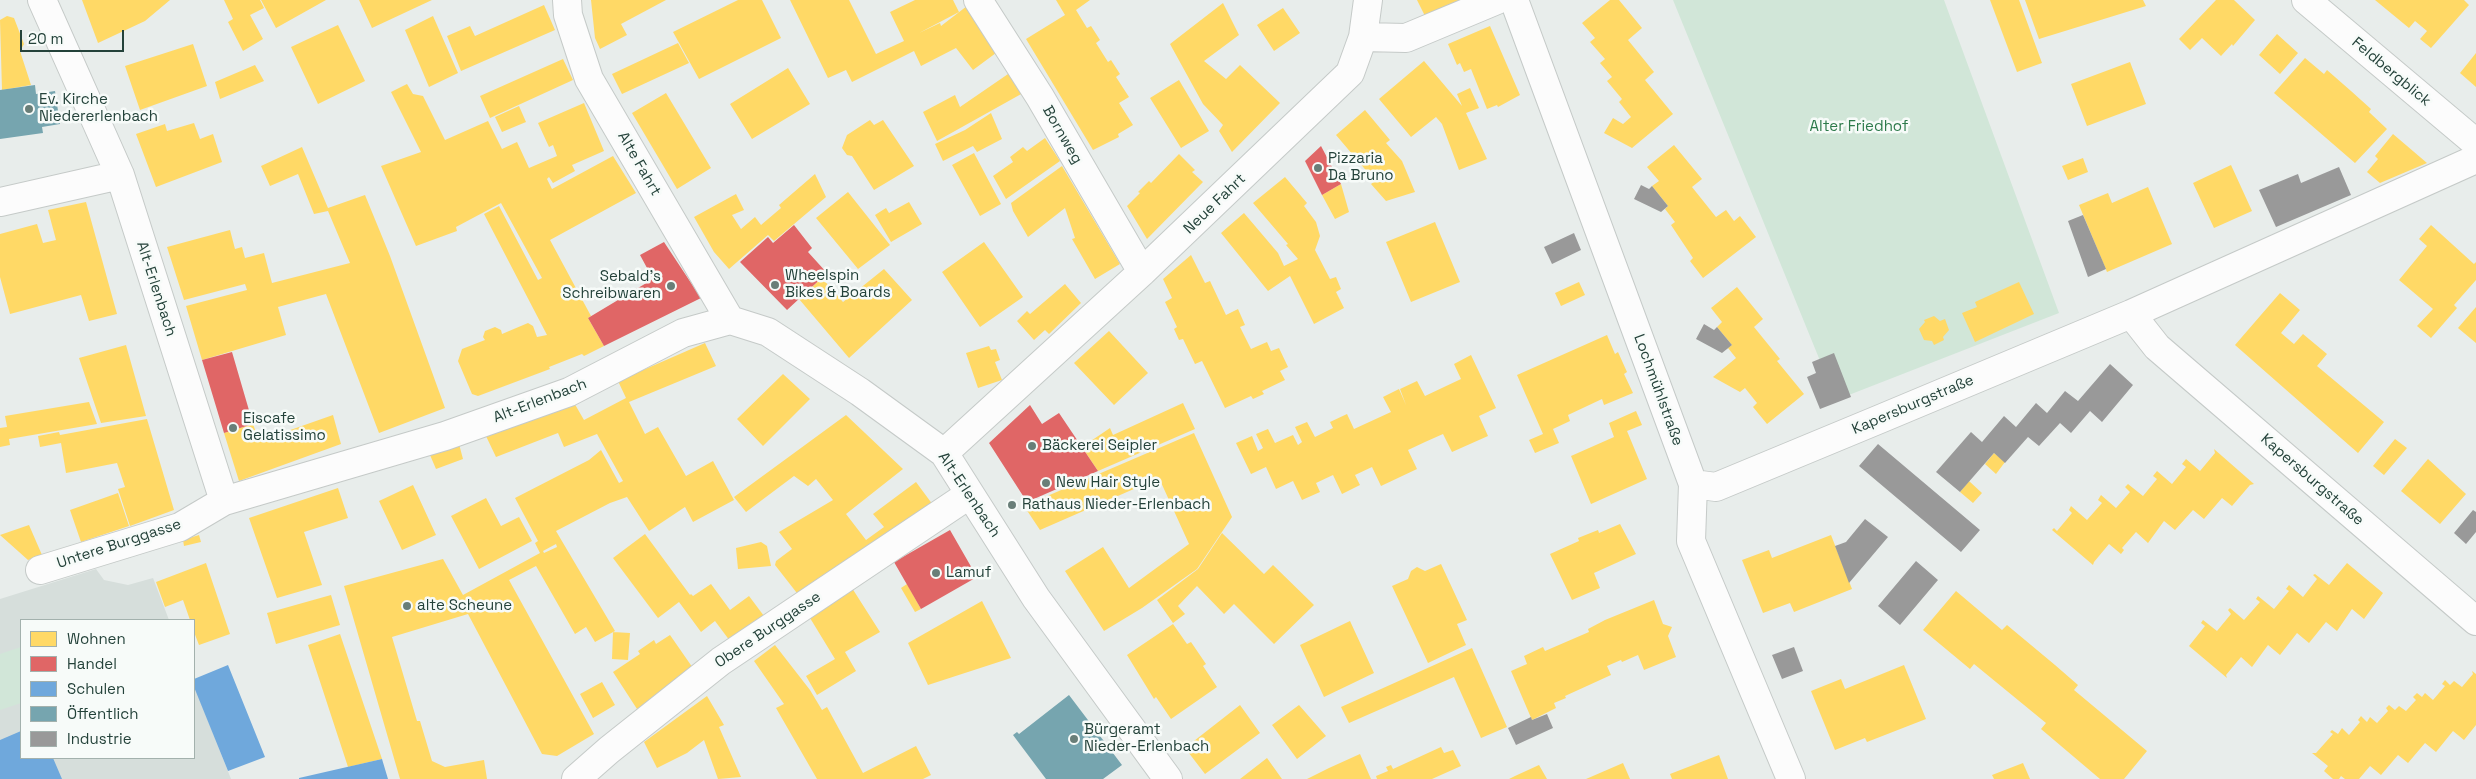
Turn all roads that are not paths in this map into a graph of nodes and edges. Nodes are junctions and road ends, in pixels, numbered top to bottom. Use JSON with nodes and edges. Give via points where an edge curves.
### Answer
{"nodes":[{"id":1,"x":42,"y":0,"type":"edge"},
{"id":2,"x":567,"y":0,"type":"edge"},
{"id":3,"x":978,"y":0,"type":"edge"},
{"id":4,"x":1368,"y":0,"type":"edge"},
{"id":5,"x":1497,"y":0,"type":"edge"},
{"id":6,"x":1514,"y":0,"type":"edge"},
{"id":7,"x":2306,"y":0,"type":"edge"},
{"id":8,"x":1363,"y":37,"type":"junction"},
{"id":9,"x":2476,"y":143,"type":"edge"},
{"id":10,"x":2476,"y":159,"type":"edge"},
{"id":11,"x":120,"y":175,"type":"junction"},
{"id":12,"x":0,"y":202,"type":"edge"},
{"id":13,"x":1142,"y":272,"type":"junction"},
{"id":14,"x":2131,"y":314,"type":"junction"},
{"id":15,"x":730,"y":320,"type":"junction"},
{"id":16,"x":944,"y":454,"type":"junction"},
{"id":17,"x":1693,"y":484,"type":"junction"},
{"id":18,"x":970,"y":494,"type":"junction"},
{"id":19,"x":224,"y":501,"type":"junction"},
{"id":20,"x":40,"y":570,"type":"dead end"},
{"id":21,"x":2476,"y":621,"type":"edge"},
{"id":22,"x":576,"y":779,"type":"edge"},
{"id":23,"x":1168,"y":779,"type":"edge"},
{"id":24,"x":1791,"y":779,"type":"edge"}],
"edges":[{"from":1,"to":11,"type":"street","name":"Alt-Erlenbach"},
{"from":2,"to":15,"type":"street","name":"Alte Fahrt","via":[[568,15],[589,78]]},
{"from":3,"to":13,"type":"street","name":"Bornweg","via":[[1040,97]]},
{"from":4,"to":8,"type":"street","name":"Neue Fahrt"},
{"from":5,"to":8,"type":"street","via":[[1406,38]]},
{"from":6,"to":17,"type":"street","name":"Lochmühlstraße"},
{"from":7,"to":9,"type":"street","name":"Feldbergblick"},
{"from":8,"to":13,"type":"street","name":"Neue Fahrt","via":[[1350,73]]},
{"from":10,"to":14,"type":"street","name":"Kapersburgstraße"},
{"from":11,"to":12,"type":"street"},
{"from":11,"to":19,"type":"street","name":"Alt-Erlenbach"},
{"from":13,"to":16,"type":"street","name":"Neue Fahrt"},
{"from":14,"to":17,"type":"street","name":"Kapersburgstraße","via":[[1716,487]]},
{"from":14,"to":21,"type":"street","name":"Kapersburgstraße","via":[[2158,347]]},
{"from":15,"to":16,"type":"street","name":"Alt-Erlenbach","via":[[768,332],[860,392]]},
{"from":15,"to":19,"type":"street","name":"Alt-Erlenbach","via":[[683,333],[560,395],[445,436]]},
{"from":16,"to":18,"type":"street","name":"Alt-Erlenbach"},
{"from":17,"to":24,"type":"street","name":"Lochmühlstraße","via":[[1691,542]]},
{"from":18,"to":22,"type":"street","name":"Obere Burggasse","via":[[721,660]]},
{"from":18,"to":23,"type":"street","name":"Alt-Erlenbach","via":[[1036,598]]},
{"from":19,"to":20,"type":"street","name":"Untere Burggasse","via":[[180,527]]}]}
